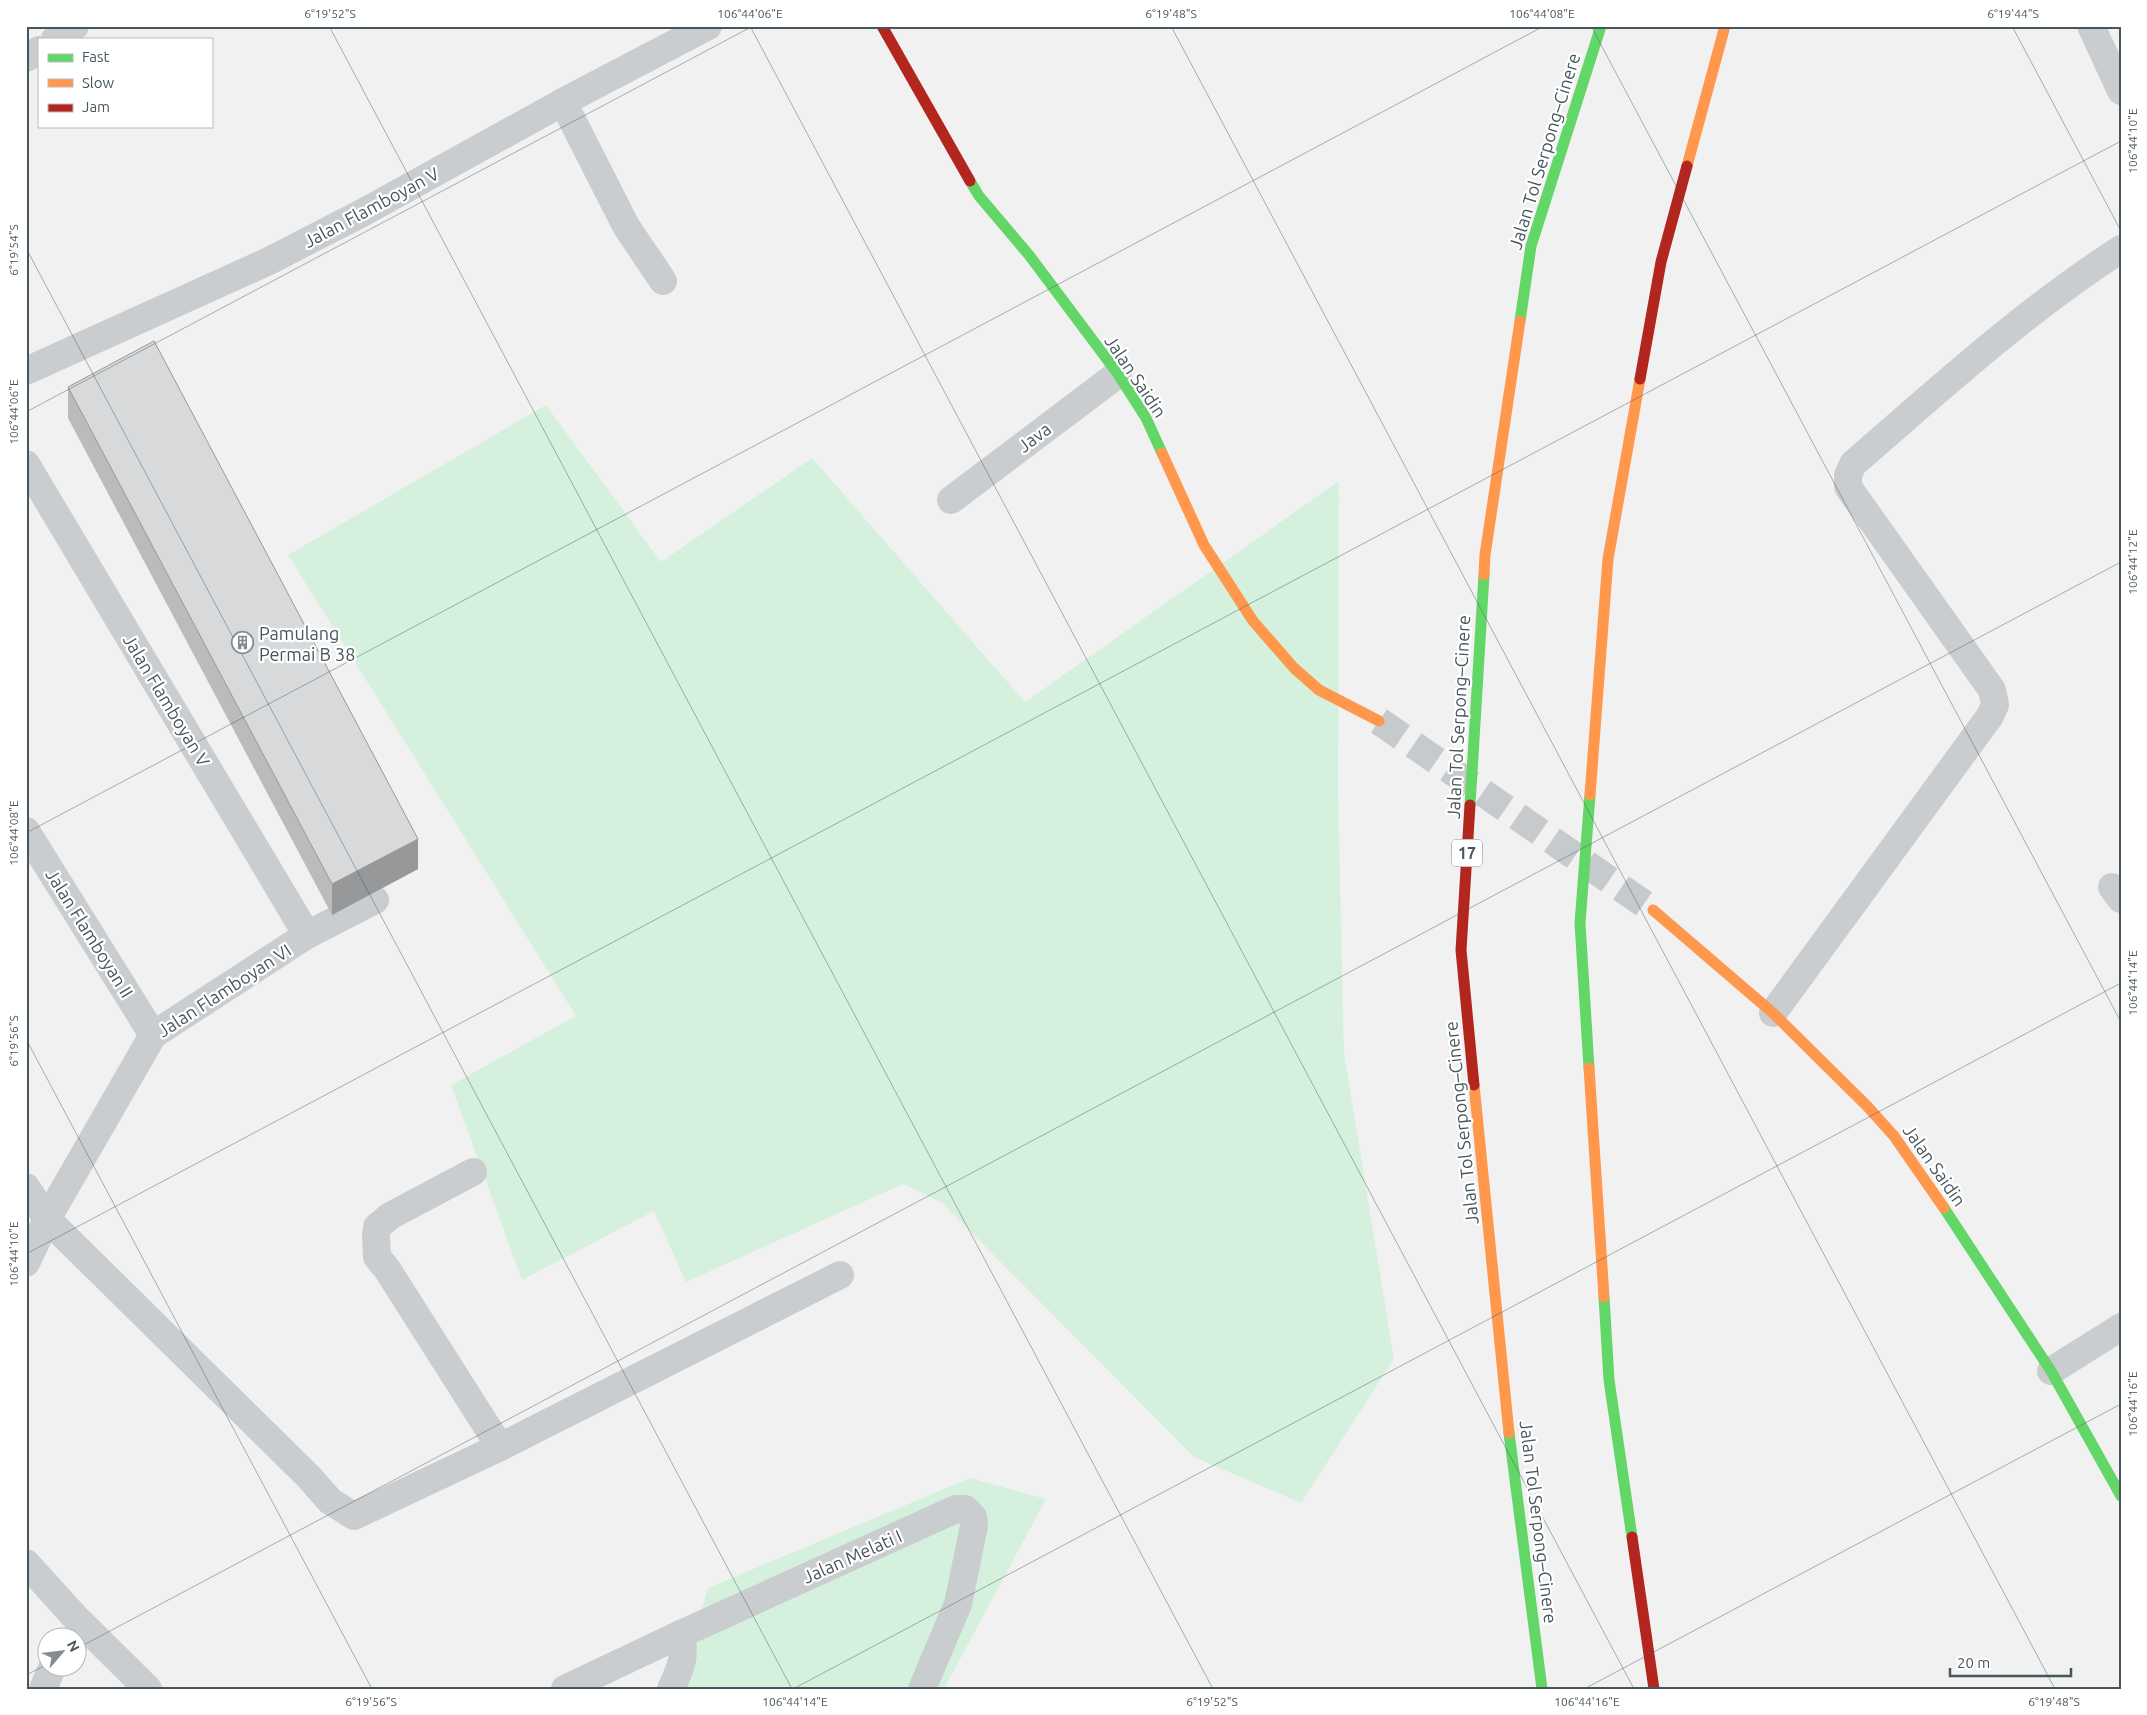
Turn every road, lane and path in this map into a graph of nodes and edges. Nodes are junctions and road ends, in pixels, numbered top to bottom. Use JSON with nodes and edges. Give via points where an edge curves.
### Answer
{"nodes":[{"id":1,"x":74,"y":26,"type":"edge"},
{"id":2,"x":708,"y":26,"type":"edge"},
{"id":3,"x":882,"y":26,"type":"edge"},
{"id":4,"x":1601,"y":26,"type":"edge"},
{"id":5,"x":1726,"y":26,"type":"edge"},
{"id":6,"x":2091,"y":26,"type":"edge"},
{"id":7,"x":57,"y":38,"type":"edge"},
{"id":8,"x":38,"y":51,"type":"edge"},
{"id":9,"x":26,"y":58,"type":"edge"},
{"id":10,"x":2121,"y":91,"type":"edge"},
{"id":11,"x":563,"y":102,"type":"junction"},
{"id":12,"x":2121,"y":248,"type":"edge"},
{"id":13,"x":663,"y":281,"type":"dead end"},
{"id":14,"x":26,"y":371,"type":"edge"},
{"id":15,"x":1118,"y":374,"type":"junction"},
{"id":16,"x":26,"y":464,"type":"edge"},
{"id":17,"x":951,"y":500,"type":"dead end"},
{"id":18,"x":1379,"y":721,"type":"tunnel mouth"},
{"id":19,"x":26,"y":831,"type":"edge"},
{"id":20,"x":375,"y":900,"type":"edge"},
{"id":21,"x":1653,"y":910,"type":"tunnel mouth"},
{"id":22,"x":307,"y":935,"type":"junction"},
{"id":23,"x":1773,"y":1013,"type":"junction"},
{"id":24,"x":153,"y":1035,"type":"junction"},
{"id":25,"x":473,"y":1172,"type":"dead end"},
{"id":26,"x":26,"y":1187,"type":"edge"},
{"id":27,"x":47,"y":1219,"type":"junction"},
{"id":28,"x":26,"y":1263,"type":"edge"},
{"id":29,"x":840,"y":1275,"type":"dead end"},
{"id":30,"x":2121,"y":1327,"type":"edge"},
{"id":31,"x":2052,"y":1371,"type":"junction"},
{"id":32,"x":500,"y":1447,"type":"junction"},
{"id":33,"x":2121,"y":1496,"type":"edge"},
{"id":34,"x":26,"y":1563,"type":"edge"},
{"id":35,"x":71,"y":1627,"type":"edge"},
{"id":36,"x":681,"y":1634,"type":"junction"},
{"id":37,"x":148,"y":1689,"type":"edge"},
{"id":38,"x":565,"y":1689,"type":"edge"},
{"id":39,"x":671,"y":1689,"type":"edge"},
{"id":40,"x":922,"y":1689,"type":"edge"},
{"id":41,"x":1542,"y":1689,"type":"edge"},
{"id":42,"x":1654,"y":1689,"type":"edge"}],
"edges":[{"from":1,"to":7,"type":"street"},
{"from":2,"to":11,"type":"street","name":"Jalan Flamboyan V"},
{"from":3,"to":15,"type":"main road","name":"Jalan Saidin","via":[[979,196],[1029,255]]},
{"from":4,"to":41,"type":"main road","name":"Jalan Tol Serpong–Cinere","number":"17","via":[[1530,255],[1485,555],[1461,950],[1505,1398]]},
{"from":5,"to":42,"type":"main road","via":[[1661,262],[1608,559],[1580,923],[1609,1380]]},
{"from":6,"to":10,"type":"street"},
{"from":8,"to":9,"type":"street"},
{"from":11,"to":13,"type":"street","via":[[626,226]]},
{"from":11,"to":14,"type":"street","name":"Jalan Flamboyan V","via":[[269,261]]},
{"from":12,"to":23,"type":"street","via":[[2084,272],[1971,362],[1853,464],[1848,475],[1848,487],[1992,690],[1995,705]]},
{"from":15,"to":17,"type":"street","name":"Java"},
{"from":15,"to":18,"type":"main road","name":"Jalan Saidin","via":[[1146,418],[1204,545],[1254,621],[1294,668],[1319,690]]},
{"from":16,"to":22,"type":"street","name":"Jalan Flamboyan V"},
{"from":19,"to":24,"type":"street","name":"Jalan Flamboyan II"},
{"from":20,"to":22,"type":"street","name":"Jalan Flamboyan VI"},
{"from":21,"to":23,"type":"main road","name":"Jalan Saidin"},
{"from":22,"to":24,"type":"street","name":"Jalan Flamboyan VI"},
{"from":23,"to":31,"type":"main road","name":"Jalan Saidin","via":[[1894,1136]]},
{"from":24,"to":27,"type":"street","name":"Jalan Flamboyan VI"},
{"from":25,"to":32,"type":"street","via":[[390,1216],[377,1228],[377,1257]]},
{"from":26,"to":27,"type":"street"},
{"from":27,"to":28,"type":"street","name":"Jalan Flamboyan VI"},
{"from":27,"to":32,"type":"street","via":[[330,1501],[354,1516]]},
{"from":29,"to":32,"type":"street"},
{"from":30,"to":31,"type":"street"},
{"from":31,"to":33,"type":"main road","name":"Jalan Saidin"},
{"from":34,"to":35,"type":"street"},
{"from":35,"to":37,"type":"street"},
{"from":36,"to":38,"type":"street","name":"Jalan Melati I"},
{"from":36,"to":39,"type":"street","via":[[684,1649],[682,1666]]},
{"from":36,"to":40,"type":"street","name":"Jalan Melati I","via":[[956,1509],[965,1509],[973,1517],[974,1526],[958,1604]]}]}
